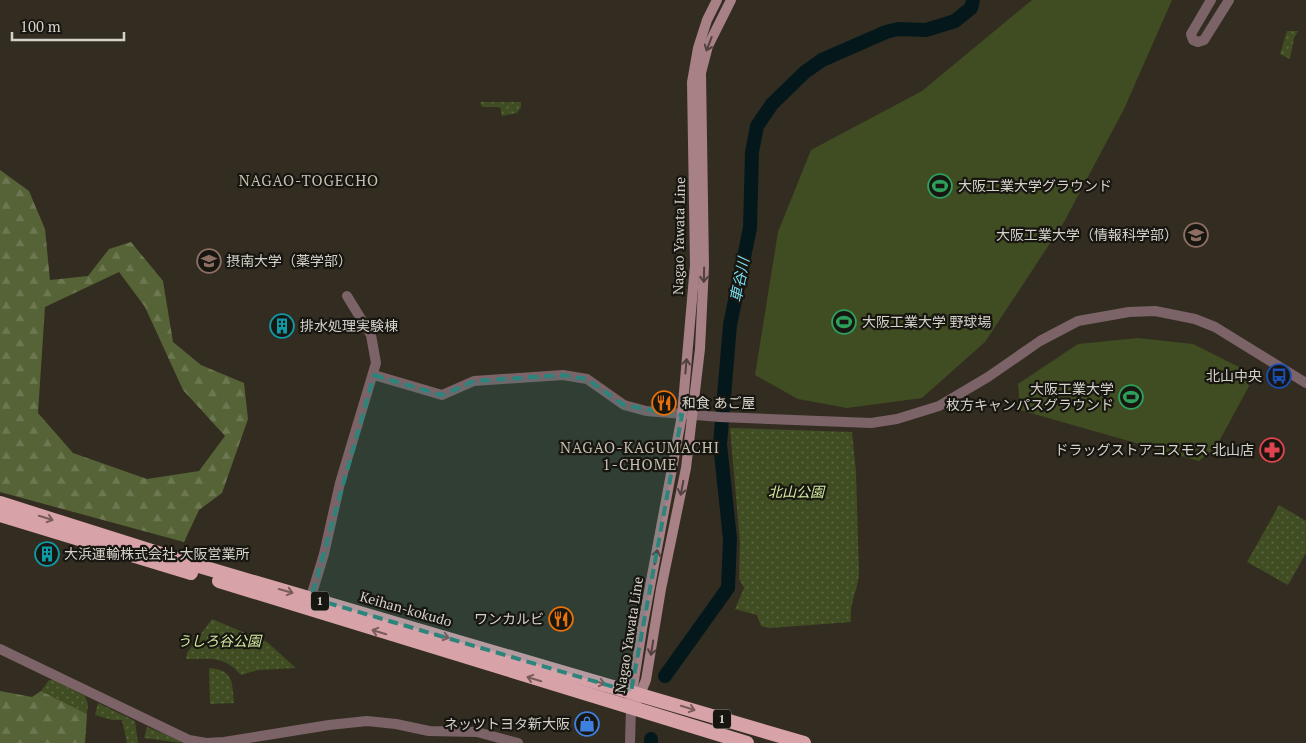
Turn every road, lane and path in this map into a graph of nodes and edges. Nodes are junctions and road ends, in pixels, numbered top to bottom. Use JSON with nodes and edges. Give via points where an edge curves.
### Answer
{"nodes":[{"id":1,"x":717,"y":0,"type":"edge"},
{"id":2,"x":731,"y":0,"type":"edge"},
{"id":3,"x":1211,"y":0,"type":"edge"},
{"id":4,"x":1225,"y":1,"type":"edge"},
{"id":5,"x":347,"y":296,"type":"dead end"},
{"id":6,"x":374,"y":375,"type":"junction"},
{"id":7,"x":1306,"y":383,"type":"edge"},
{"id":8,"x":682,"y":414,"type":"junction"},
{"id":9,"x":694,"y":415,"type":"junction"},
{"id":10,"x":0,"y":503,"type":"edge"},
{"id":11,"x":0,"y":515,"type":"edge"},
{"id":12,"x":309,"y":604,"type":"junction"},
{"id":13,"x":0,"y":649,"type":"edge"},
{"id":14,"x":636,"y":693,"type":"junction"},
{"id":15,"x":632,"y":708,"type":"junction"},
{"id":16,"x":518,"y":743,"type":"edge"},
{"id":17,"x":630,"y":743,"type":"edge"},
{"id":18,"x":746,"y":743,"type":"edge"},
{"id":19,"x":804,"y":743,"type":"edge"}],
"edges":[{"from":8,"to":1,"type":"main road","name":"Nagao Yawata Line","one_way":true,"via":[[695,265],[692,82],[698,48]]},
{"from":2,"to":9,"type":"main road","name":"Nagao Yawata Line","one_way":true,"via":[[708,46],[700,81],[704,266]]},
{"from":3,"to":4,"type":"street","via":[[1191,34],[1198,42],[1204,40]]},
{"from":5,"to":6,"type":"street","via":[[371,336],[375,352]]},
{"from":6,"to":8,"type":"street","via":[[442,395],[474,381],[563,375],[587,379],[624,405],[646,411]]},
{"from":6,"to":12,"type":"street","via":[[340,483]]},
{"from":7,"to":9,"type":"street","via":[[1215,327],[1170,313],[1129,312],[1078,321],[1061,329],[956,398],[919,414],[871,423]]},
{"from":8,"to":9,"type":"street"},
{"from":14,"to":8,"type":"main road","name":"Nagao Yawata Line","one_way":true},
{"from":9,"to":14,"type":"main road","name":"Nagao Yawata Line","one_way":true,"via":[[646,680]]},
{"from":10,"to":12,"type":"highway","name":"Keihan-kokudo","number":"1","one_way":true},
{"from":11,"to":12,"type":"highway","name":"Keihan-kokudo","number":"1"},
{"from":12,"to":14,"type":"highway","name":"Keihan-kokudo","number":"1","one_way":true},
{"from":15,"to":12,"type":"highway","name":"Keihan-kokudo","number":"1","one_way":true},
{"from":13,"to":16,"type":"street","via":[[189,740],[224,742],[367,721],[429,731],[477,732]]},
{"from":14,"to":15,"type":"main road","name":"Nagao Yawata Line"},
{"from":14,"to":19,"type":"highway","name":"Keihan-kokudo","number":"1","one_way":true},
{"from":15,"to":17,"type":"street"},
{"from":15,"to":18,"type":"highway","name":"Keihan-kokudo","number":"1"}]}
